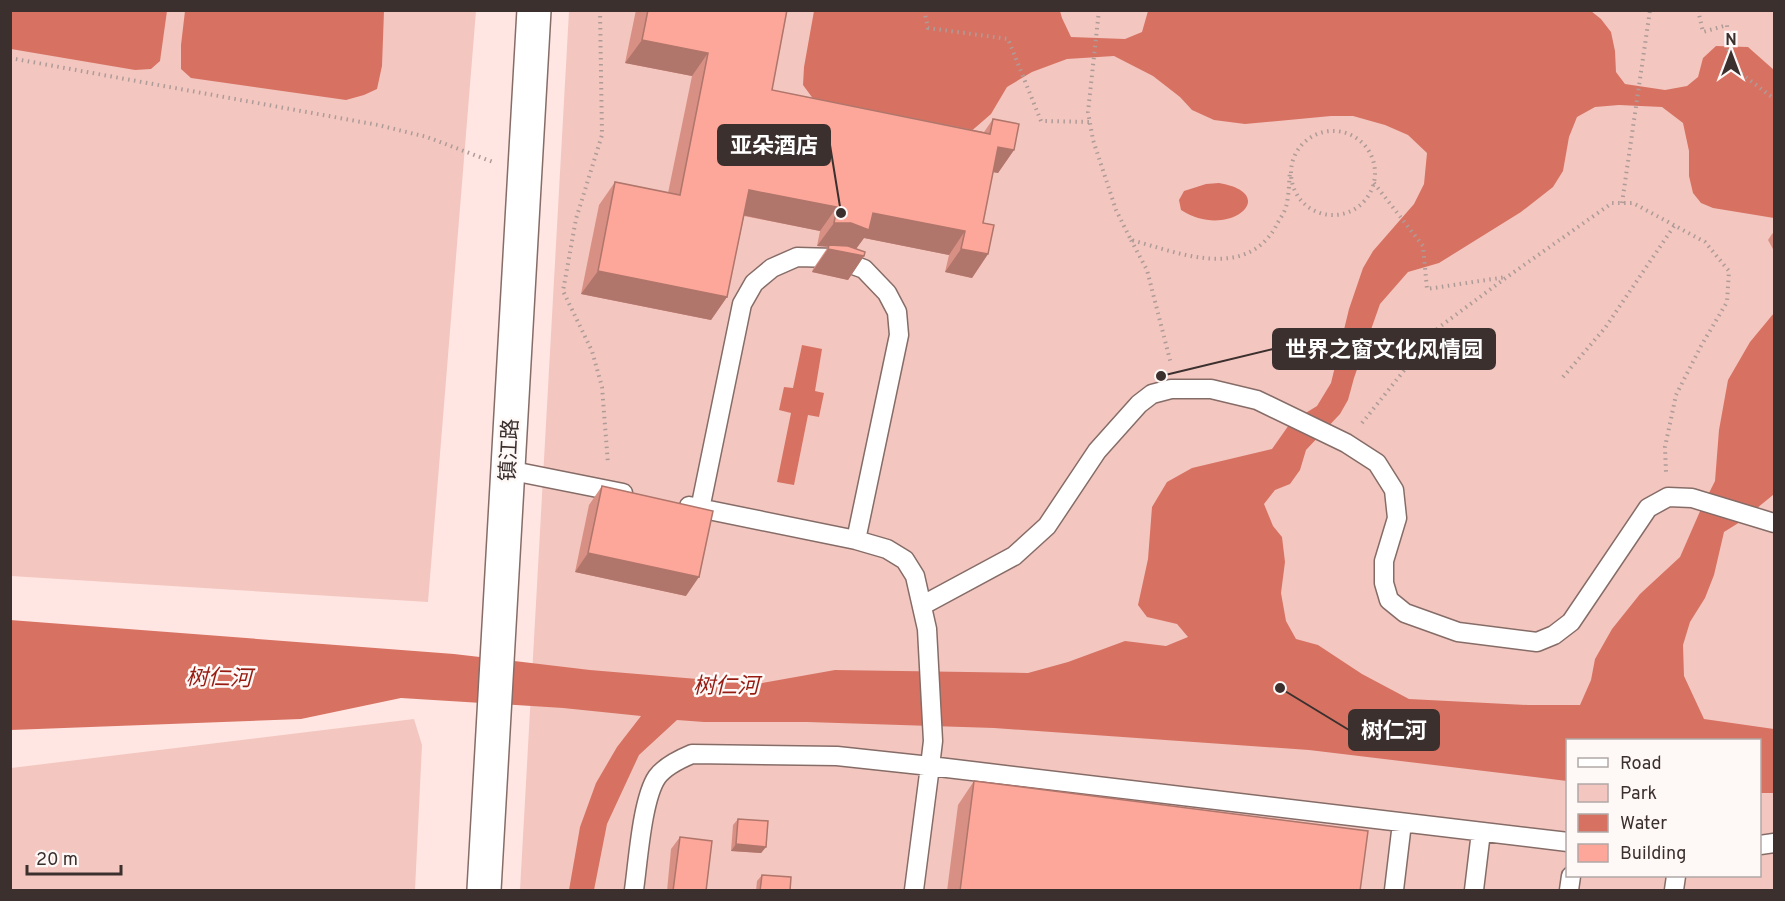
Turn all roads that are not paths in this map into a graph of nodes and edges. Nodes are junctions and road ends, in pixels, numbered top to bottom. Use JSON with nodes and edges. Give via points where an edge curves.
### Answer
{"nodes":[{"id":1,"x":534,"y":10,"type":"edge"},
{"id":2,"x":507,"y":470,"type":"junction"},
{"id":3,"x":636,"y":496,"type":"edge"},
{"id":4,"x":668,"y":502,"type":"edge"},
{"id":5,"x":700,"y":509,"type":"junction"},
{"id":6,"x":1766,"y":521,"type":"edge"},
{"id":7,"x":856,"y":540,"type":"junction"},
{"id":8,"x":922,"y":605,"type":"junction"},
{"id":9,"x":930,"y":766,"type":"junction"},
{"id":10,"x":1402,"y":823,"type":"junction"},
{"id":11,"x":1481,"y":832,"type":"junction"},
{"id":12,"x":1566,"y":842,"type":"edge"},
{"id":13,"x":484,"y":891,"type":"edge"},
{"id":14,"x":634,"y":891,"type":"edge"},
{"id":15,"x":914,"y":891,"type":"edge"},
{"id":16,"x":1394,"y":891,"type":"edge"},
{"id":17,"x":1474,"y":891,"type":"edge"}],
"edges":[{"from":1,"to":2,"type":"street","name":"镇江路"},
{"from":2,"to":3,"type":"lane"},
{"from":2,"to":13,"type":"street","name":"镇江路"},
{"from":4,"to":5,"type":"lane"},
{"from":5,"to":7,"type":"lane"},
{"from":5,"to":7,"type":"lane","via":[[742,304],[754,283],[772,268],[797,257],[834,258],[864,269],[886,293],[897,312],[899,335]]},
{"from":6,"to":8,"type":"lane","via":[[1692,498],[1668,497],[1648,508],[1571,622],[1554,636],[1537,642],[1458,632],[1405,613],[1389,600],[1383,583],[1383,561],[1396,518],[1394,490],[1377,463],[1339,439],[1257,400],[1211,389],[1171,389],[1152,394],[1139,404],[1097,451],[1047,526],[1014,556]]},
{"from":7,"to":8,"type":"lane","via":[[887,549],[905,560],[915,576]]},
{"from":8,"to":9,"type":"lane","via":[[927,629],[933,741]]},
{"from":9,"to":10,"type":"lane"},
{"from":9,"to":14,"type":"lane","via":[[837,756],[692,754],[658,775],[649,795]]},
{"from":9,"to":15,"type":"lane"},
{"from":10,"to":11,"type":"lane"},
{"from":10,"to":16,"type":"lane"},
{"from":11,"to":12,"type":"lane"},
{"from":11,"to":17,"type":"lane"}]}
